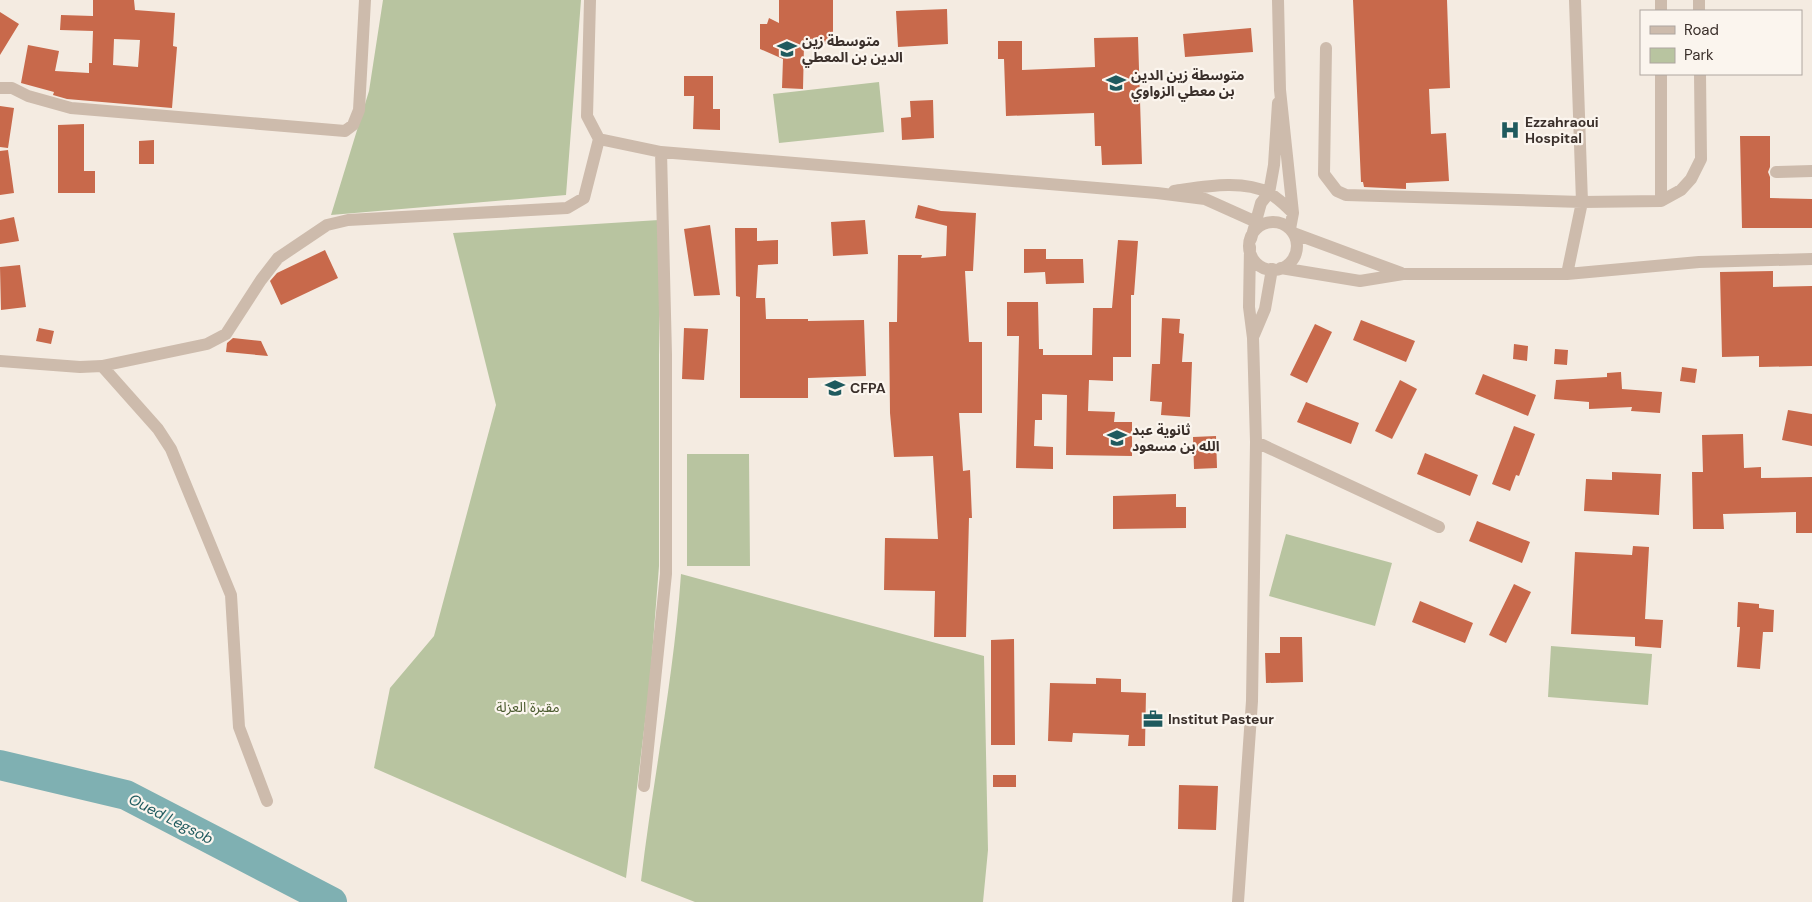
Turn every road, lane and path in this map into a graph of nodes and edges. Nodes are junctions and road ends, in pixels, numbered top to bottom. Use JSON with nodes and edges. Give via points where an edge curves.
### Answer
{"nodes":[{"id":1,"x":365,"y":0,"type":"edge"},
{"id":2,"x":590,"y":0,"type":"edge"},
{"id":3,"x":1278,"y":0,"type":"edge"},
{"id":4,"x":1574,"y":0,"type":"edge"},
{"id":5,"x":1326,"y":48,"type":"dead end"},
{"id":6,"x":1661,"y":75,"type":"edge"},
{"id":7,"x":1700,"y":75,"type":"edge"},
{"id":8,"x":0,"y":88,"type":"edge"},
{"id":9,"x":1280,"y":90,"type":"junction"},
{"id":10,"x":600,"y":139,"type":"junction"},
{"id":11,"x":661,"y":152,"type":"junction"},
{"id":12,"x":1812,"y":171,"type":"edge"},
{"id":13,"x":1776,"y":172,"type":"dead end"},
{"id":14,"x":1157,"y":193,"type":"junction"},
{"id":15,"x":1269,"y":193,"type":"junction"},
{"id":16,"x":1661,"y":201,"type":"junction"},
{"id":17,"x":1582,"y":202,"type":"junction"},
{"id":18,"x":1293,"y":213,"type":"junction"},
{"id":19,"x":1254,"y":222,"type":"junction"},
{"id":20,"x":1292,"y":231,"type":"junction"},
{"id":21,"x":1250,"y":243,"type":"junction"},
{"id":22,"x":1812,"y":259,"type":"edge"},
{"id":23,"x":1277,"y":269,"type":"junction"},
{"id":24,"x":1403,"y":274,"type":"junction"},
{"id":25,"x":1567,"y":274,"type":"junction"},
{"id":26,"x":1253,"y":338,"type":"junction"},
{"id":27,"x":0,"y":361,"type":"edge"},
{"id":28,"x":102,"y":366,"type":"junction"},
{"id":29,"x":1256,"y":442,"type":"junction"},
{"id":30,"x":1439,"y":527,"type":"dead end"},
{"id":31,"x":644,"y":786,"type":"dead end"},
{"id":32,"x":267,"y":801,"type":"dead end"},
{"id":33,"x":1238,"y":902,"type":"edge"}],
"edges":[{"from":1,"to":8,"type":"street","via":[[359,110],[346,131],[71,108],[12,88]]},
{"from":2,"to":10,"type":"street","via":[[587,116]]},
{"from":3,"to":9,"type":"street"},
{"from":4,"to":17,"type":"street"},
{"from":5,"to":17,"type":"street","via":[[1324,174],[1337,191],[1346,195]]},
{"from":6,"to":16,"type":"street"},
{"from":7,"to":16,"type":"street","via":[[1701,159],[1691,179]]},
{"from":9,"to":15,"type":"street"},
{"from":9,"to":18,"type":"street"},
{"from":10,"to":11,"type":"street"},
{"from":10,"to":28,"type":"street","via":[[584,198],[567,208],[348,220],[327,225],[278,258],[226,334],[207,344]]},
{"from":11,"to":14,"type":"street"},
{"from":11,"to":31,"type":"street","via":[[666,355],[666,574]]},
{"from":12,"to":13,"type":"street"},
{"from":14,"to":15,"type":"street","via":[[1210,186],[1254,188]]},
{"from":14,"to":19,"type":"street","via":[[1205,199]]},
{"from":15,"to":18,"type":"street"},
{"from":15,"to":19,"type":"street"},
{"from":16,"to":17,"type":"street"},
{"from":17,"to":25,"type":"street"},
{"from":18,"to":20,"type":"street"},
{"from":19,"to":21,"type":"street"},
{"from":20,"to":21,"type":"street","via":[[1275,222],[1267,222],[1254,231]]},
{"from":20,"to":23,"type":"street","via":[[1296,253],[1288,265]]},
{"from":20,"to":24,"type":"street"},
{"from":21,"to":23,"type":"street","via":[[1254,260],[1259,265]]},
{"from":21,"to":26,"type":"street","via":[[1249,307]]},
{"from":22,"to":25,"type":"street","via":[[1699,262]]},
{"from":23,"to":24,"type":"street","via":[[1360,281]]},
{"from":23,"to":26,"type":"street"},
{"from":24,"to":25,"type":"street"},
{"from":26,"to":29,"type":"street"},
{"from":27,"to":28,"type":"street"},
{"from":28,"to":32,"type":"street","via":[[158,428],[171,449],[231,595],[239,727]]},
{"from":29,"to":30,"type":"street"},
{"from":29,"to":33,"type":"street","via":[[1252,701]]}]}
